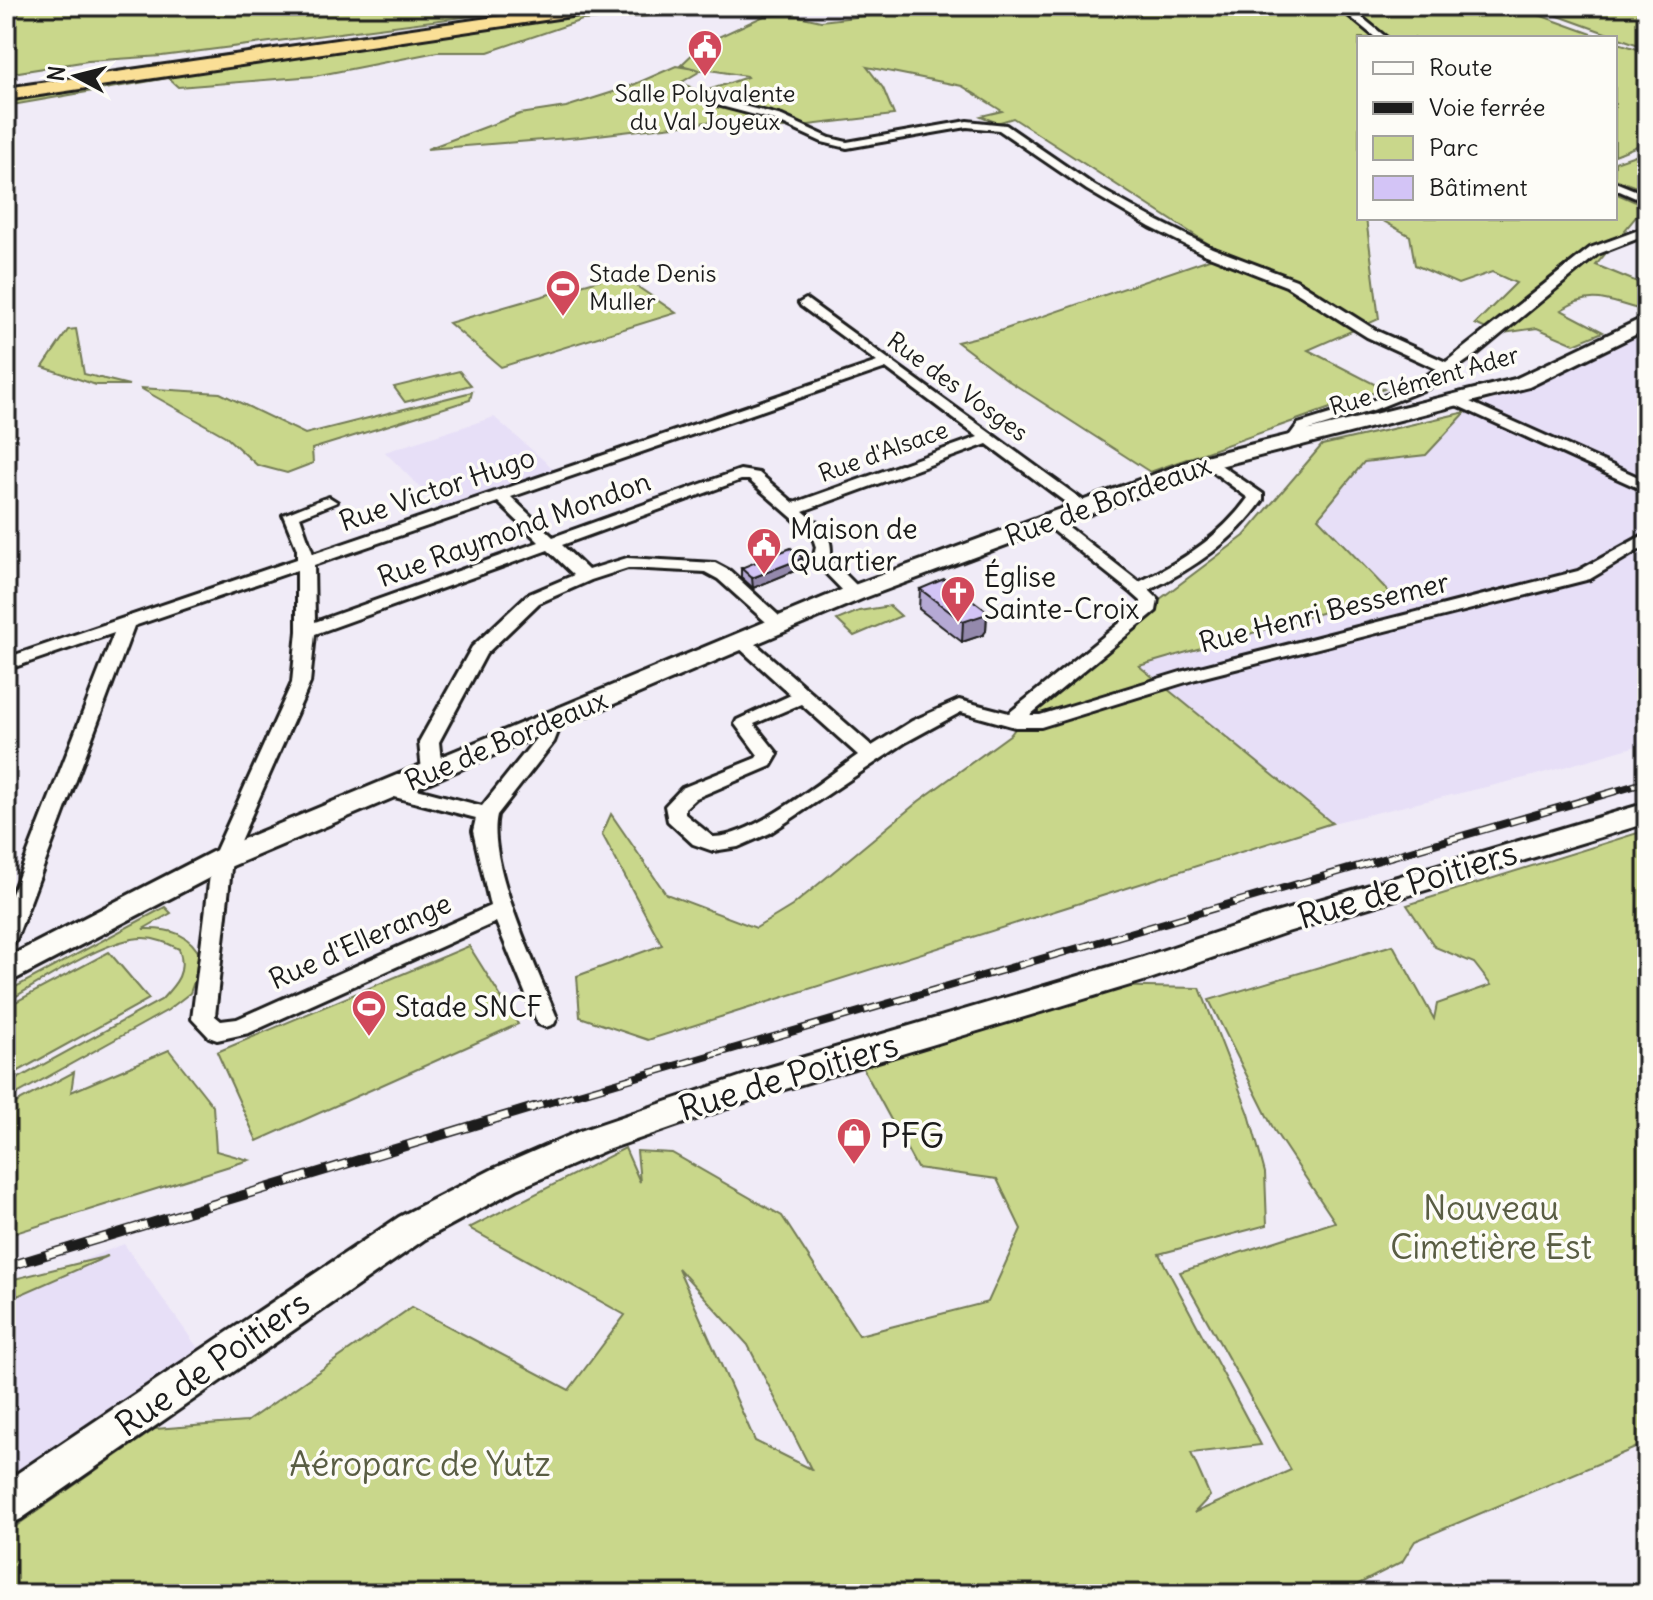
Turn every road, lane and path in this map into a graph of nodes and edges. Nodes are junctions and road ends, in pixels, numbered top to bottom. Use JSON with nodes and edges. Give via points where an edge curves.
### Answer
{"nodes":[{"id":1,"x":579,"y":6,"type":"edge"},
{"id":2,"x":605,"y":6,"type":"edge"},
{"id":3,"x":1342,"y":6,"type":"edge"},
{"id":4,"x":1380,"y":36,"type":"edge"},
{"id":5,"x":6,"y":91,"type":"edge"},
{"id":6,"x":691,"y":95,"type":"dead end"},
{"id":7,"x":1617,"y":186,"type":"edge"},
{"id":8,"x":1647,"y":199,"type":"edge"},
{"id":9,"x":1647,"y":231,"type":"edge"},
{"id":10,"x":806,"y":303,"type":"dead end"},
{"id":11,"x":1647,"y":322,"type":"edge"},
{"id":12,"x":885,"y":364,"type":"junction"},
{"id":13,"x":1447,"y":368,"type":"junction"},
{"id":14,"x":1461,"y":402,"type":"junction"},
{"id":15,"x":990,"y":438,"type":"junction"},
{"id":16,"x":1300,"y":441,"type":"junction"},
{"id":17,"x":1209,"y":462,"type":"junction"},
{"id":18,"x":1647,"y":487,"type":"edge"},
{"id":19,"x":500,"y":495,"type":"junction"},
{"id":20,"x":329,"y":502,"type":"dead end"},
{"id":21,"x":1082,"y":507,"type":"junction"},
{"id":22,"x":794,"y":509,"type":"junction"},
{"id":23,"x":1050,"y":520,"type":"junction"},
{"id":24,"x":1647,"y":538,"type":"edge"},
{"id":25,"x":550,"y":543,"type":"junction"},
{"id":26,"x":306,"y":562,"type":"junction"},
{"id":27,"x":585,"y":576,"type":"junction"},
{"id":28,"x":1138,"y":589,"type":"junction"},
{"id":29,"x":855,"y":593,"type":"junction"},
{"id":30,"x":127,"y":622,"type":"junction"},
{"id":31,"x":781,"y":626,"type":"junction"},
{"id":32,"x":306,"y":631,"type":"junction"},
{"id":33,"x":742,"y":641,"type":"junction"},
{"id":34,"x":6,"y":664,"type":"edge"},
{"id":35,"x":804,"y":696,"type":"junction"},
{"id":36,"x":554,"y":719,"type":"junction"},
{"id":37,"x":1009,"y":719,"type":"junction"},
{"id":38,"x":872,"y":757,"type":"junction"},
{"id":39,"x":432,"y":771,"type":"junction"},
{"id":40,"x":390,"y":789,"type":"junction"},
{"id":41,"x":1647,"y":813,"type":"edge"},
{"id":42,"x":487,"y":814,"type":"junction"},
{"id":43,"x":222,"y":859,"type":"junction"},
{"id":44,"x":502,"y":910,"type":"junction"},
{"id":45,"x":6,"y":937,"type":"edge"},
{"id":46,"x":6,"y":972,"type":"edge"},
{"id":47,"x":546,"y":1018,"type":"dead end"},
{"id":48,"x":6,"y":1505,"type":"edge"}],
"edges":[{"from":1,"to":5,"type":"highway"},
{"from":2,"to":5,"type":"highway"},
{"from":3,"to":4,"type":"street"},
{"from":6,"to":13,"type":"street","via":[[778,118],[847,145],[967,124],[1002,127],[1154,224],[1291,283],[1372,334]]},
{"from":7,"to":8,"type":"street"},
{"from":9,"to":13,"type":"street","name":"Rue de Bordeaux","via":[[1594,251]]},
{"from":10,"to":12,"type":"street","name":"Rue des Vosges"},
{"from":11,"to":14,"type":"street","name":"Rue Clément Ader","via":[[1522,383]]},
{"from":12,"to":15,"type":"street","name":"Rue des Vosges"},
{"from":12,"to":19,"type":"street","name":"Rue Victor Hugo"},
{"from":13,"to":16,"type":"street","name":"Rue de Bordeaux","via":[[1399,396],[1303,427]]},
{"from":14,"to":16,"type":"street","name":"Rue Clément Ader"},
{"from":14,"to":18,"type":"street"},
{"from":15,"to":21,"type":"street","name":"Rue des Vosges"},
{"from":15,"to":22,"type":"street","name":"Rue d'Alsace"},
{"from":16,"to":17,"type":"street","name":"Rue de Bordeaux"},
{"from":17,"to":21,"type":"street","name":"Rue de Bordeaux"},
{"from":17,"to":28,"type":"street","via":[[1257,497],[1231,530]]},
{"from":19,"to":25,"type":"street"},
{"from":19,"to":26,"type":"street","name":"Rue Victor Hugo"},
{"from":20,"to":26,"type":"street","via":[[291,515]]},
{"from":21,"to":23,"type":"street","name":"Rue de Bordeaux"},
{"from":22,"to":25,"type":"street","name":"Rue Raymond Mondon","via":[[753,476],[740,475]]},
{"from":22,"to":29,"type":"street","via":[[819,533],[821,560]]},
{"from":23,"to":28,"type":"street"},
{"from":23,"to":29,"type":"street","name":"Rue de Bordeaux"},
{"from":24,"to":37,"type":"street","name":"Rue Henri Bessemer","via":[[1584,575],[1190,675],[1041,721]]},
{"from":25,"to":27,"type":"street"},
{"from":25,"to":32,"type":"street","name":"Rue Raymond Mondon"},
{"from":26,"to":30,"type":"street","name":"Rue Victor Hugo"},
{"from":26,"to":32,"type":"street"},
{"from":27,"to":31,"type":"street","via":[[627,563],[709,567]]},
{"from":27,"to":39,"type":"street","via":[[533,599],[478,651],[429,742]]},
{"from":28,"to":37,"type":"street","via":[[1150,607]]},
{"from":29,"to":31,"type":"street","name":"Rue de Bordeaux"},
{"from":30,"to":34,"type":"street","name":"Rue Victor Hugo"},
{"from":30,"to":45,"type":"street"},
{"from":31,"to":33,"type":"street","name":"Rue de Bordeaux"},
{"from":32,"to":43,"type":"street","via":[[301,683]]},
{"from":33,"to":35,"type":"street"},
{"from":33,"to":36,"type":"street","name":"Rue de Bordeaux"},
{"from":35,"to":38,"type":"street"},
{"from":35,"to":38,"type":"street","name":"Rue Henri Bessemer","via":[[744,724],[768,754],[764,762],[689,793],[675,806],[675,816],[686,829],[719,844],[738,838],[779,818]]},
{"from":36,"to":39,"type":"street","name":"Rue de Bordeaux"},
{"from":36,"to":42,"type":"street","via":[[547,738]]},
{"from":37,"to":38,"type":"street","name":"Rue Henri Bessemer","via":[[959,706]]},
{"from":39,"to":40,"type":"street","name":"Rue de Bordeaux"},
{"from":40,"to":42,"type":"street"},
{"from":40,"to":43,"type":"street","name":"Rue de Bordeaux"},
{"from":41,"to":48,"type":"street","name":"Rue de Poitiers","via":[[757,1084],[592,1141],[412,1228]]},
{"from":42,"to":44,"type":"street","via":[[483,831]]},
{"from":43,"to":44,"type":"street","name":"Rue d'Ellerange","via":[[203,1019],[217,1031],[241,1027]]},
{"from":43,"to":46,"type":"street","name":"Rue de Bordeaux"},
{"from":44,"to":47,"type":"street"}]}
